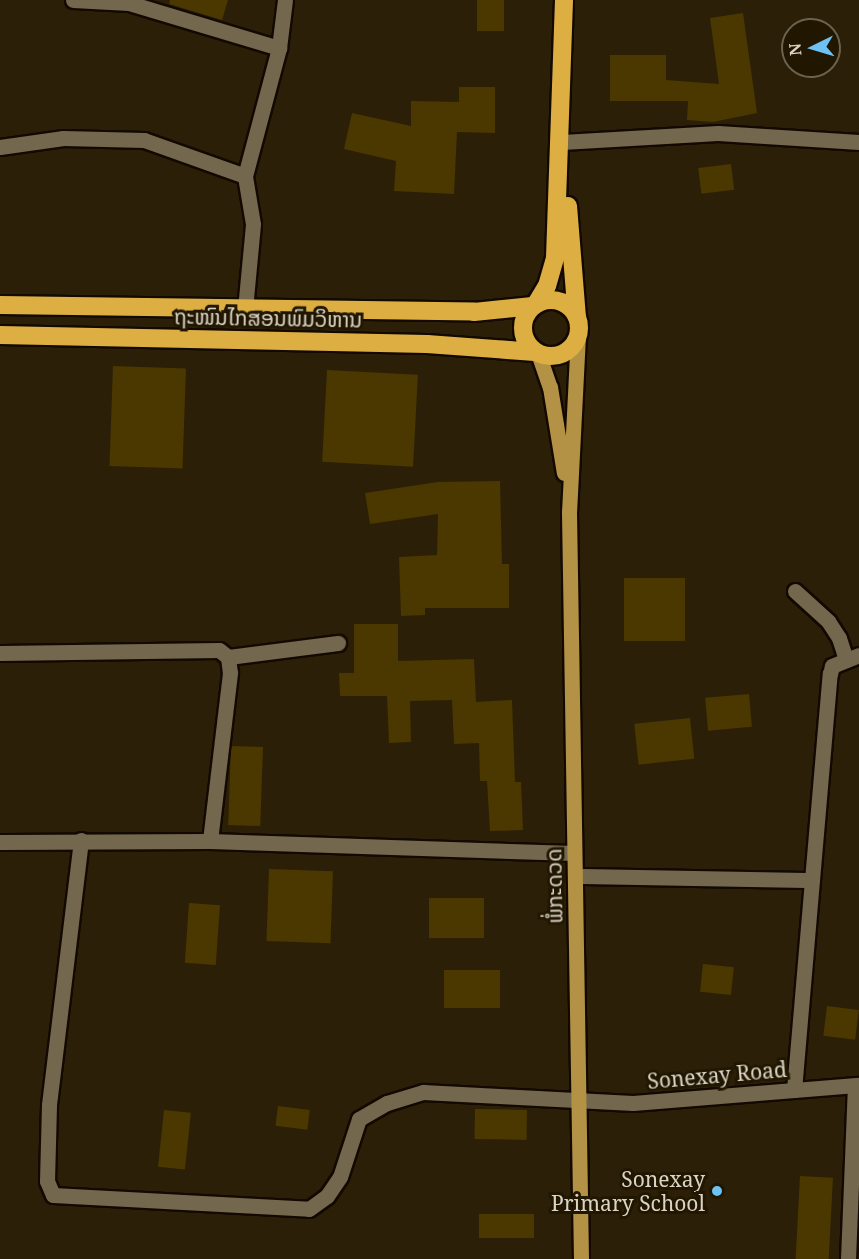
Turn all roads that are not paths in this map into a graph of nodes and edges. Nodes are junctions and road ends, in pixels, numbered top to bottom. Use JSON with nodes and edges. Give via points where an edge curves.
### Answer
{"nodes":[{"id":1,"x":73,"y":0,"type":"edge"},
{"id":2,"x":285,"y":0,"type":"edge"},
{"id":3,"x":564,"y":0,"type":"edge"},
{"id":4,"x":279,"y":48,"type":"junction"},
{"id":5,"x":562,"y":142,"type":"junction"},
{"id":6,"x":859,"y":142,"type":"edge"},
{"id":7,"x":0,"y":147,"type":"edge"},
{"id":8,"x":245,"y":176,"type":"junction"},
{"id":9,"x":7,"y":305,"type":"edge"},
{"id":10,"x":535,"y":305,"type":"junction"},
{"id":11,"x":245,"y":309,"type":"junction"},
{"id":12,"x":577,"y":327,"type":"junction"},
{"id":13,"x":7,"y":335,"type":"edge"},
{"id":14,"x":536,"y":352,"type":"junction"},
{"id":15,"x":569,"y":512,"type":"junction"},
{"id":16,"x":795,"y":591,"type":"dead end"},
{"id":17,"x":338,"y":643,"type":"dead end"},
{"id":18,"x":0,"y":653,"type":"edge"},
{"id":19,"x":228,"y":657,"type":"junction"},
{"id":20,"x":852,"y":658,"type":"edge"},
{"id":21,"x":81,"y":840,"type":"junction"},
{"id":22,"x":210,"y":841,"type":"junction"},
{"id":23,"x":0,"y":842,"type":"edge"},
{"id":24,"x":574,"y":853,"type":"junction"},
{"id":25,"x":575,"y":876,"type":"junction"},
{"id":26,"x":812,"y":880,"type":"junction"},
{"id":27,"x":857,"y":1085,"type":"edge"},
{"id":28,"x":794,"y":1090,"type":"junction"},
{"id":29,"x":578,"y":1102,"type":"junction"},
{"id":30,"x":850,"y":1258,"type":"edge"},
{"id":31,"x":581,"y":1259,"type":"edge"}],
"edges":[{"from":1,"to":4,"type":"street","via":[[129,3]]},
{"from":2,"to":4,"type":"street"},
{"from":3,"to":5,"type":"highway"},
{"from":4,"to":8,"type":"street"},
{"from":5,"to":6,"type":"street","via":[[718,133]]},
{"from":5,"to":10,"type":"highway","via":[[555,258],[547,286]]},
{"from":5,"to":12,"type":"highway"},
{"from":7,"to":8,"type":"street","via":[[63,138],[144,140]]},
{"from":8,"to":11,"type":"street","via":[[253,224]]},
{"from":9,"to":11,"type":"highway","name":"ຖະໜົນໄກສອນພົມວິຫານ"},
{"from":9,"to":13,"type":"highway"},
{"from":10,"to":11,"type":"highway","name":"ຖະໜົນໄກສອນພົມວິຫານ","via":[[474,312]]},
{"from":10,"to":12,"type":"highway","via":[[560,302]]},
{"from":10,"to":14,"type":"highway","via":[[523,330]]},
{"from":12,"to":14,"type":"highway","via":[[562,354]]},
{"from":12,"to":15,"type":"main road"},
{"from":13,"to":14,"type":"highway","name":"ຖະໜົນໄກສອນພົມວິຫານ","via":[[426,344]]},
{"from":14,"to":15,"type":"main road","via":[[558,425]]},
{"from":15,"to":24,"type":"main road","name":"ພໍ່ກະດວດ"},
{"from":16,"to":20,"type":"street","via":[[828,621]]},
{"from":17,"to":19,"type":"street"},
{"from":18,"to":19,"type":"street","via":[[219,650]]},
{"from":19,"to":22,"type":"street","via":[[230,673]]},
{"from":20,"to":26,"type":"street","via":[[832,666],[830,674]]},
{"from":21,"to":22,"type":"street"},
{"from":21,"to":23,"type":"street"},
{"from":21,"to":29,"type":"street","name":"Sonexay Road","via":[[49,1105],[47,1181],[53,1195],[309,1209],[327,1196],[340,1177],[359,1119],[387,1103],[423,1092]]},
{"from":22,"to":24,"type":"street"},
{"from":24,"to":25,"type":"main road","name":"ພໍ່ກະດວດ"},
{"from":25,"to":26,"type":"street"},
{"from":25,"to":29,"type":"main road","name":"ພໍ່ກະດວດ"},
{"from":26,"to":28,"type":"street"},
{"from":27,"to":28,"type":"street","name":"Sonexay Road"},
{"from":27,"to":30,"type":"street"},
{"from":28,"to":29,"type":"street","name":"Sonexay Road","via":[[633,1103]]},
{"from":29,"to":31,"type":"main road","name":"ພໍ່ກະດວດ"}]}
